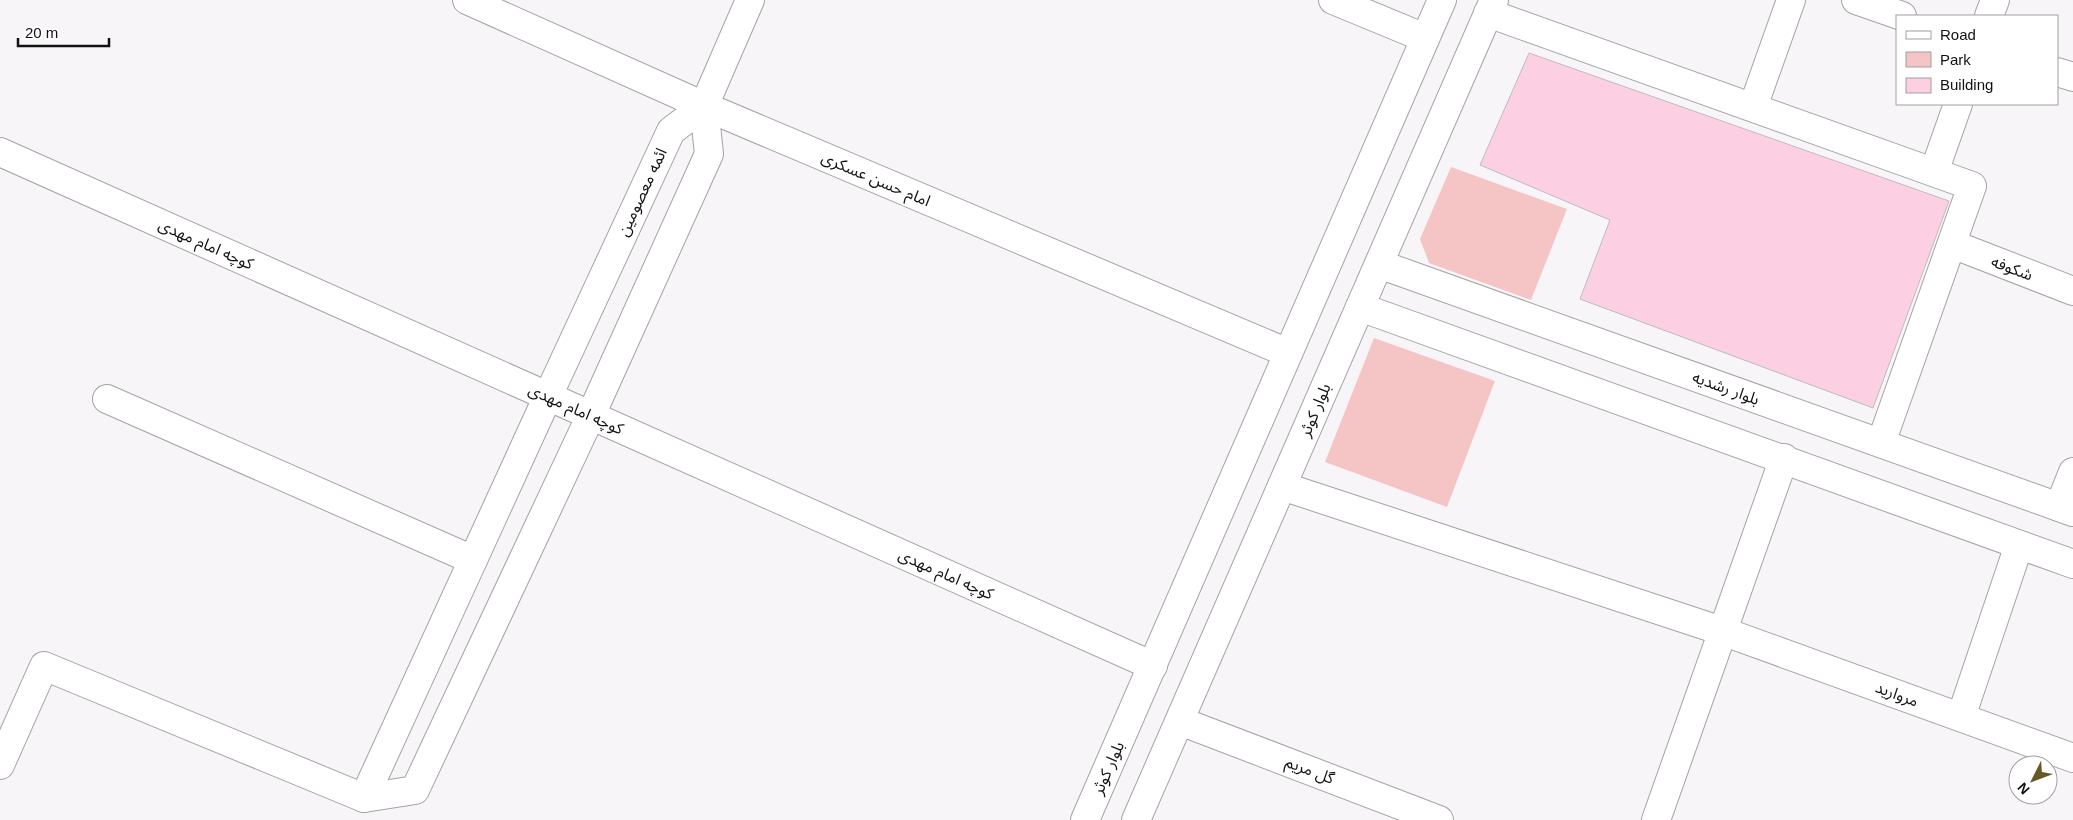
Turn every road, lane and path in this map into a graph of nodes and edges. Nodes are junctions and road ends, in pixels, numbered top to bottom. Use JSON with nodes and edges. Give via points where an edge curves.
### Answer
{"nodes":[{"id":1,"x":467,"y":0,"type":"edge"},
{"id":2,"x":750,"y":0,"type":"edge"},
{"id":3,"x":1333,"y":0,"type":"edge"},
{"id":4,"x":1442,"y":0,"type":"edge"},
{"id":5,"x":1790,"y":0,"type":"edge"},
{"id":6,"x":1856,"y":0,"type":"edge"},
{"id":7,"x":1995,"y":0,"type":"edge"},
{"id":8,"x":1491,"y":6,"type":"edge"},
{"id":9,"x":1899,"y":15,"type":"edge"},
{"id":10,"x":1989,"y":15,"type":"edge"},
{"id":11,"x":1425,"y":38,"type":"junction"},
{"id":12,"x":2058,"y":72,"type":"edge"},
{"id":13,"x":2073,"y":77,"type":"edge"},
{"id":14,"x":1958,"y":105,"type":"edge"},
{"id":15,"x":704,"y":106,"type":"junction"},
{"id":16,"x":1753,"y":107,"type":"junction"},
{"id":17,"x":0,"y":152,"type":"edge"},
{"id":18,"x":1934,"y":172,"type":"junction"},
{"id":19,"x":1952,"y":244,"type":"junction"},
{"id":20,"x":1379,"y":264,"type":"junction"},
{"id":21,"x":2073,"y":291,"type":"edge"},
{"id":22,"x":1360,"y":307,"type":"junction"},
{"id":23,"x":1288,"y":353,"type":"junction"},
{"id":24,"x":548,"y":396,"type":"junction"},
{"id":25,"x":107,"y":399,"type":"dead end"},
{"id":26,"x":591,"y":415,"type":"junction"},
{"id":27,"x":1882,"y":443,"type":"junction"},
{"id":28,"x":1784,"y":458,"type":"junction"},
{"id":29,"x":2073,"y":472,"type":"edge"},
{"id":30,"x":1282,"y":486,"type":"junction"},
{"id":31,"x":2066,"y":509,"type":"edge"},
{"id":32,"x":2019,"y":545,"type":"junction"},
{"id":33,"x":472,"y":560,"type":"junction"},
{"id":34,"x":2073,"y":564,"type":"edge"},
{"id":35,"x":1722,"y":631,"type":"junction"},
{"id":36,"x":1152,"y":666,"type":"junction"},
{"id":37,"x":1961,"y":717,"type":"junction"},
{"id":38,"x":1180,"y":721,"type":"junction"},
{"id":39,"x":2073,"y":758,"type":"edge"},
{"id":40,"x":0,"y":765,"type":"edge"},
{"id":41,"x":364,"y":798,"type":"junction"},
{"id":42,"x":1085,"y":820,"type":"edge"},
{"id":43,"x":1136,"y":820,"type":"edge"},
{"id":44,"x":1439,"y":820,"type":"edge"},
{"id":45,"x":1656,"y":820,"type":"edge"}],
"edges":[{"from":1,"to":15,"type":"street","name":"امام حسن عسکری"},
{"from":2,"to":15,"type":"street","name":"ائمه معصومین"},
{"from":3,"to":11,"type":"street"},
{"from":4,"to":11,"type":"street","name":"بلوار کوثر"},
{"from":5,"to":16,"type":"street"},
{"from":6,"to":9,"type":"street"},
{"from":7,"to":10,"type":"street"},
{"from":8,"to":16,"type":"street"},
{"from":8,"to":20,"type":"street","name":"بلوار کوثر"},
{"from":11,"to":23,"type":"street","name":"بلوار کوثر"},
{"from":12,"to":13,"type":"street"},
{"from":14,"to":18,"type":"street"},
{"from":15,"to":23,"type":"street","name":"امام حسن عسکری"},
{"from":15,"to":24,"type":"street","name":"ائمه معصومین","via":[[671,131]]},
{"from":15,"to":26,"type":"street","via":[[709,154]]},
{"from":16,"to":18,"type":"street"},
{"from":17,"to":24,"type":"street","name":"کوچه امام مهدی"},
{"from":18,"to":19,"type":"street","via":[[1972,186]]},
{"from":19,"to":21,"type":"street","name":"شکوفه"},
{"from":19,"to":27,"type":"street"},
{"from":20,"to":22,"type":"street","name":"بلوار کوثر"},
{"from":20,"to":27,"type":"street","name":"بلوار رشدیه"},
{"from":22,"to":28,"type":"street"},
{"from":22,"to":30,"type":"street","name":"بلوار کوثر"},
{"from":23,"to":36,"type":"street","name":"بلوار کوثر"},
{"from":24,"to":26,"type":"street","name":"کوچه امام مهدی"},
{"from":24,"to":33,"type":"street","name":"ائمه معصومین"},
{"from":25,"to":33,"type":"street"},
{"from":26,"to":36,"type":"street","name":"کوچه امام مهدی"},
{"from":26,"to":41,"type":"street","via":[[415,790]]},
{"from":27,"to":31,"type":"street","name":"بلوار رشدیه"},
{"from":28,"to":32,"type":"street"},
{"from":28,"to":35,"type":"street"},
{"from":29,"to":31,"type":"street"},
{"from":30,"to":35,"type":"street","name":"مروارید"},
{"from":30,"to":38,"type":"street","name":"بلوار کوثر"},
{"from":32,"to":34,"type":"street"},
{"from":32,"to":37,"type":"street"},
{"from":33,"to":41,"type":"street","name":"ائمه معصومین"},
{"from":35,"to":37,"type":"street","name":"مروارید"},
{"from":35,"to":45,"type":"street"},
{"from":36,"to":42,"type":"street","name":"بلوار کوثر"},
{"from":37,"to":39,"type":"street","name":"مروارید"},
{"from":38,"to":43,"type":"street","name":"بلوار کوثر"},
{"from":38,"to":44,"type":"street","name":"گل مریم"},
{"from":40,"to":41,"type":"street","via":[[44,666]]}]}
